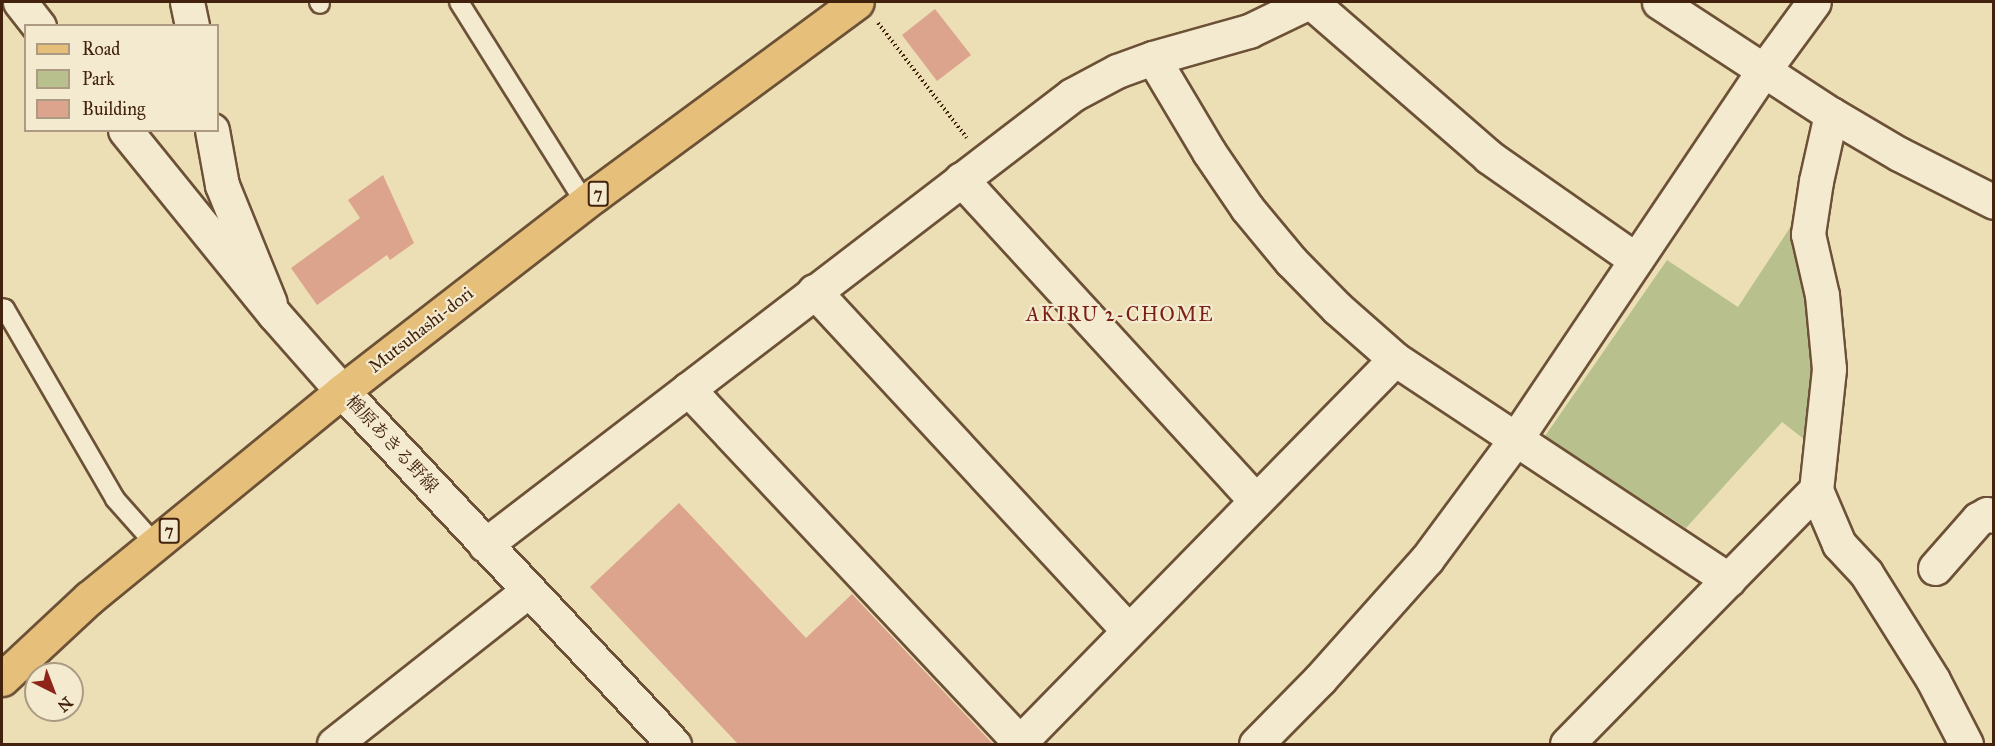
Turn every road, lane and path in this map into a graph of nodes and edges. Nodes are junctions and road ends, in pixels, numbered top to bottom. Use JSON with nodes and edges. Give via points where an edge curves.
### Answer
{"nodes":[{"id":1,"x":20,"y":2,"type":"edge"},
{"id":2,"x":187,"y":2,"type":"edge"},
{"id":3,"x":459,"y":2,"type":"edge"},
{"id":4,"x":1310,"y":2,"type":"edge"},
{"id":5,"x":1659,"y":2,"type":"edge"},
{"id":6,"x":1814,"y":2,"type":"edge"},
{"id":7,"x":866,"y":11,"type":"edge"},
{"id":8,"x":37,"y":24,"type":"edge"},
{"id":9,"x":192,"y":24,"type":"edge"},
{"id":10,"x":1153,"y":58,"type":"junction"},
{"id":11,"x":1764,"y":70,"type":"junction"},
{"id":12,"x":1830,"y":114,"type":"junction"},
{"id":13,"x":127,"y":132,"type":"edge"},
{"id":14,"x":212,"y":132,"type":"edge"},
{"id":15,"x":973,"y":169,"type":"junction"},
{"id":16,"x":1994,"y":201,"type":"edge"},
{"id":17,"x":585,"y":203,"type":"junction"},
{"id":18,"x":1636,"y":260,"type":"junction"},
{"id":19,"x":814,"y":291,"type":"junction"},
{"id":20,"x":2,"y":308,"type":"edge"},
{"id":21,"x":275,"y":315,"type":"junction"},
{"id":22,"x":1395,"y":359,"type":"junction"},
{"id":23,"x":688,"y":389,"type":"junction"},
{"id":24,"x":342,"y":391,"type":"junction"},
{"id":25,"x":1515,"y":440,"type":"junction"},
{"id":26,"x":1816,"y":489,"type":"junction"},
{"id":27,"x":1255,"y":500,"type":"junction"},
{"id":28,"x":1994,"y":516,"type":"edge"},
{"id":29,"x":154,"y":543,"type":"junction"},
{"id":30,"x":485,"y":545,"type":"junction"},
{"id":31,"x":1935,"y":568,"type":"dead end"},
{"id":32,"x":1729,"y":580,"type":"junction"},
{"id":33,"x":528,"y":591,"type":"junction"},
{"id":34,"x":1128,"y":630,"type":"junction"},
{"id":35,"x":2,"y":679,"type":"edge"},
{"id":36,"x":1581,"y":740,"type":"edge"},
{"id":37,"x":334,"y":744,"type":"edge"},
{"id":38,"x":674,"y":744,"type":"edge"},
{"id":39,"x":1020,"y":744,"type":"edge"},
{"id":40,"x":1256,"y":744,"type":"edge"},
{"id":41,"x":1965,"y":744,"type":"edge"}],
"edges":[{"from":1,"to":8,"type":"street"},
{"from":2,"to":9,"type":"street"},
{"from":3,"to":17,"type":"lane"},
{"from":4,"to":10,"type":"street","via":[[1249,31]]},
{"from":4,"to":18,"type":"street","via":[[1489,157]]},
{"from":5,"to":11,"type":"street"},
{"from":6,"to":11,"type":"street"},
{"from":7,"to":15,"type":"path"},
{"from":7,"to":17,"type":"main road","name":"Mutsuhashi-dori","number":"7"},
{"from":10,"to":15,"type":"street","via":[[1117,71],[1072,95]]},
{"from":10,"to":22,"type":"street","via":[[1247,208],[1337,308]]},
{"from":11,"to":12,"type":"street"},
{"from":11,"to":18,"type":"street"},
{"from":12,"to":16,"type":"street","via":[[1899,154]]},
{"from":12,"to":26,"type":"street","via":[[1808,234],[1822,295],[1830,369]]},
{"from":13,"to":21,"type":"street","name":"楢原あきる野線"},
{"from":14,"to":21,"type":"street","via":[[222,185]]},
{"from":15,"to":19,"type":"street"},
{"from":15,"to":27,"type":"street"},
{"from":17,"to":24,"type":"main road","name":"Mutsuhashi-dori","number":"7"},
{"from":18,"to":25,"type":"street"},
{"from":19,"to":23,"type":"street"},
{"from":19,"to":34,"type":"street"},
{"from":20,"to":29,"type":"lane","via":[[114,498]]},
{"from":21,"to":24,"type":"street","name":"楢原あきる野線"},
{"from":22,"to":25,"type":"street"},
{"from":22,"to":27,"type":"street"},
{"from":23,"to":30,"type":"street"},
{"from":23,"to":39,"type":"street"},
{"from":24,"to":29,"type":"main road","name":"Mutsuhashi-dori","number":"7"},
{"from":24,"to":30,"type":"street","name":"楢原あきる野線"},
{"from":25,"to":32,"type":"street"},
{"from":25,"to":40,"type":"street","via":[[1427,559]]},
{"from":26,"to":32,"type":"street"},
{"from":26,"to":41,"type":"street","via":[[1839,544],[1866,573],[1933,680]]},
{"from":27,"to":34,"type":"street"},
{"from":28,"to":31,"type":"street","via":[[1987,514],[1978,519]]},
{"from":29,"to":35,"type":"main road","name":"Mutsuhashi-dori","number":"7"},
{"from":30,"to":33,"type":"street","name":"楢原あきる野線"},
{"from":32,"to":36,"type":"street"},
{"from":33,"to":37,"type":"street"},
{"from":33,"to":38,"type":"street","name":"楢原あきる野線"},
{"from":34,"to":39,"type":"street"}]}
